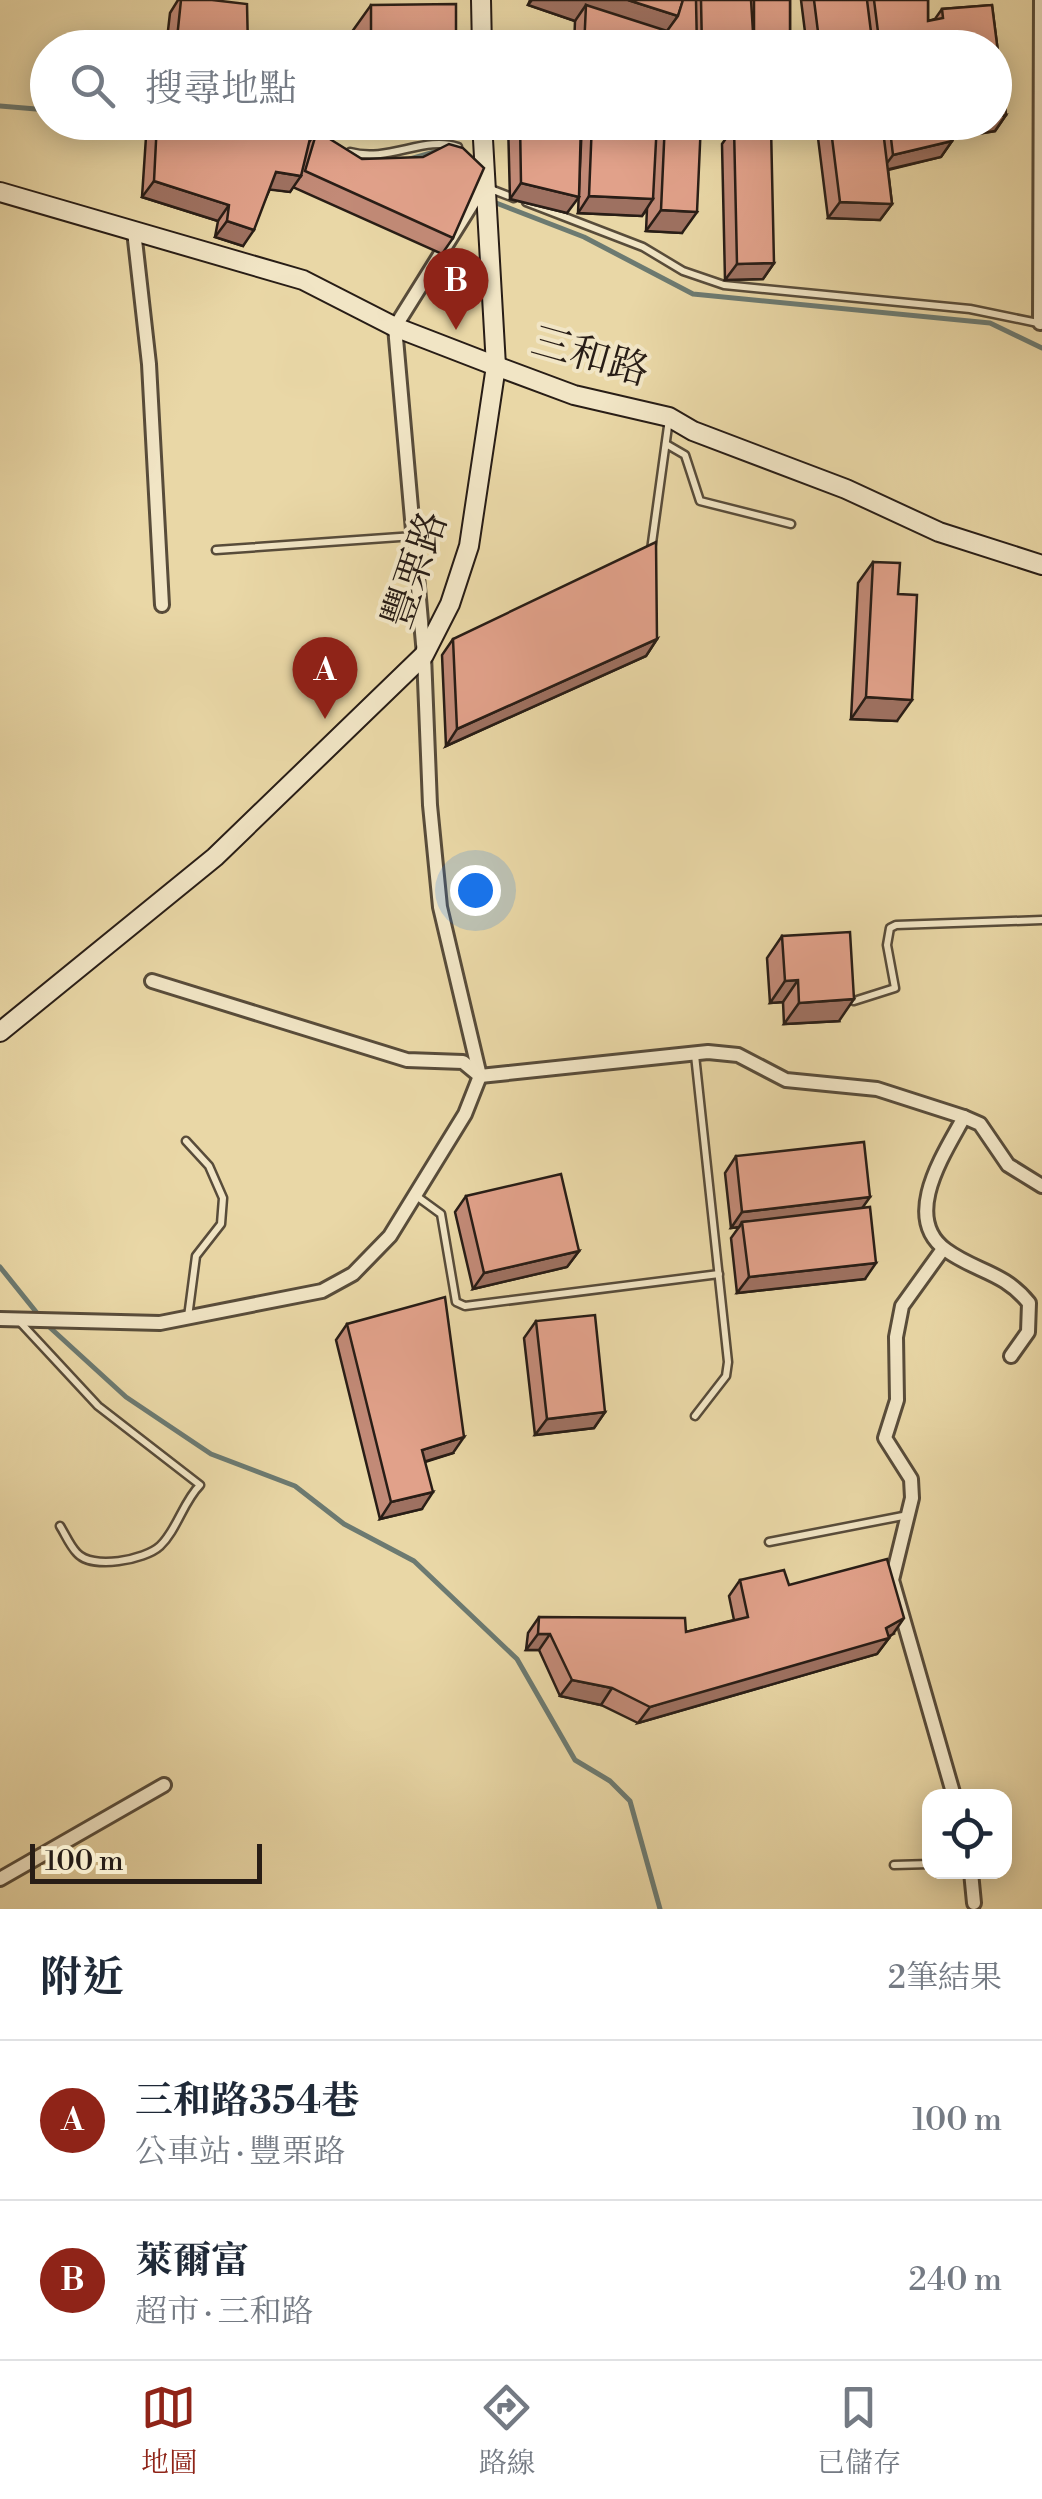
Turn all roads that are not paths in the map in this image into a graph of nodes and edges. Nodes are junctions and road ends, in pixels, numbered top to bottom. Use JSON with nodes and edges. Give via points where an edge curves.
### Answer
{"nodes":[{"id":1,"x":481,"y":0,"type":"edge"},
{"id":2,"x":1041,"y":0,"type":"edge"},
{"id":3,"x":1042,"y":12,"type":"edge"},
{"id":4,"x":482,"y":30,"type":"edge"},
{"id":5,"x":481,"y":140,"type":"edge"},
{"id":6,"x":339,"y":145,"type":"edge"},
{"id":7,"x":463,"y":149,"type":"edge"},
{"id":8,"x":480,"y":180,"type":"junction"},
{"id":9,"x":0,"y":192,"type":"edge"},
{"id":10,"x":134,"y":230,"type":"junction"},
{"id":11,"x":1040,"y":323,"type":"edge"},
{"id":12,"x":396,"y":327,"type":"junction"},
{"id":13,"x":496,"y":366,"type":"junction"},
{"id":14,"x":669,"y":417,"type":"junction"},
{"id":15,"x":666,"y":444,"type":"junction"},
{"id":16,"x":791,"y":524,"type":"dead end"},
{"id":17,"x":414,"y":536,"type":"junction"},
{"id":18,"x":216,"y":550,"type":"dead end"},
{"id":19,"x":650,"y":553,"type":"edge"},
{"id":20,"x":1042,"y":565,"type":"edge"},
{"id":21,"x":162,"y":605,"type":"dead end"},
{"id":22,"x":424,"y":655,"type":"junction"},
{"id":23,"x":1042,"y":920,"type":"edge"},
{"id":24,"x":152,"y":981,"type":"dead end"},
{"id":25,"x":854,"y":1001,"type":"edge"},
{"id":26,"x":0,"y":1032,"type":"edge"},
{"id":27,"x":695,"y":1054,"type":"junction"},
{"id":28,"x":480,"y":1076,"type":"junction"},
{"id":29,"x":964,"y":1117,"type":"junction"},
{"id":30,"x":186,"y":1141,"type":"dead end"},
{"id":31,"x":1042,"y":1186,"type":"edge"},
{"id":32,"x":415,"y":1195,"type":"junction"},
{"id":33,"x":943,"y":1249,"type":"junction"},
{"id":34,"x":719,"y":1274,"type":"junction"},
{"id":35,"x":15,"y":1316,"type":"junction"},
{"id":36,"x":0,"y":1318,"type":"edge"},
{"id":37,"x":188,"y":1318,"type":"junction"},
{"id":38,"x":1011,"y":1356,"type":"dead end"},
{"id":39,"x":695,"y":1416,"type":"dead end"},
{"id":40,"x":909,"y":1514,"type":"junction"},
{"id":41,"x":60,"y":1526,"type":"dead end"},
{"id":42,"x":769,"y":1542,"type":"dead end"},
{"id":43,"x":164,"y":1785,"type":"dead end"},
{"id":44,"x":952,"y":1789,"type":"edge"},
{"id":45,"x":922,"y":1864,"type":"edge"},
{"id":46,"x":894,"y":1865,"type":"dead end"},
{"id":47,"x":0,"y":1879,"type":"edge"},
{"id":48,"x":972,"y":1879,"type":"edge"},
{"id":49,"x":974,"y":1903,"type":"dead end"}],
"edges":[{"from":1,"to":4,"type":"street"},
{"from":2,"to":3,"type":"street"},
{"from":3,"to":11,"type":"street"},
{"from":5,"to":8,"type":"street","name":"豐栗路"},
{"from":6,"to":7,"type":"lane","via":[[354,154],[388,155],[440,140]]},
{"from":8,"to":11,"type":"lane","via":[[724,286],[970,309]]},
{"from":8,"to":12,"type":"street"},
{"from":8,"to":13,"type":"street","name":"豐栗路"},
{"from":9,"to":10,"type":"street","name":"三和路"},
{"from":10,"to":12,"type":"street","name":"三和路","via":[[302,280]]},
{"from":10,"to":21,"type":"street"},
{"from":12,"to":13,"type":"street","name":"三和路"},
{"from":12,"to":17,"type":"street"},
{"from":13,"to":14,"type":"street","name":"三和路","via":[[574,395]]},
{"from":13,"to":22,"type":"street","name":"豐栗路","via":[[469,546]]},
{"from":14,"to":15,"type":"lane"},
{"from":14,"to":20,"type":"street","name":"三和路","via":[[938,532]]},
{"from":15,"to":16,"type":"lane","via":[[685,455],[700,502]]},
{"from":15,"to":19,"type":"lane"},
{"from":17,"to":18,"type":"lane"},
{"from":17,"to":22,"type":"street"},
{"from":22,"to":26,"type":"street","name":"豐栗路","via":[[215,856]]},
{"from":22,"to":28,"type":"street","via":[[440,907]]},
{"from":23,"to":25,"type":"lane","via":[[896,925],[887,945],[895,988]]},
{"from":24,"to":28,"type":"street","via":[[408,1060],[463,1062]]},
{"from":27,"to":28,"type":"street"},
{"from":27,"to":29,"type":"street","via":[[738,1055],[786,1080],[877,1089]]},
{"from":27,"to":34,"type":"lane"},
{"from":28,"to":32,"type":"street","via":[[465,1114]]},
{"from":29,"to":31,"type":"street","via":[[980,1124],[1008,1165]]},
{"from":29,"to":33,"type":"street","via":[[926,1202]]},
{"from":30,"to":37,"type":"lane","via":[[208,1166],[222,1198],[221,1224],[196,1256]]},
{"from":32,"to":34,"type":"lane","via":[[441,1214],[456,1302],[465,1306]]},
{"from":32,"to":37,"type":"street","via":[[390,1236],[353,1274],[322,1291]]},
{"from":33,"to":38,"type":"street","via":[[1012,1282],[1029,1303],[1028,1332]]},
{"from":33,"to":40,"type":"street","via":[[902,1306],[896,1337],[897,1400],[885,1438],[911,1479]]},
{"from":34,"to":39,"type":"lane","via":[[726,1376]]},
{"from":35,"to":36,"type":"street"},
{"from":35,"to":37,"type":"street","via":[[160,1324]]},
{"from":35,"to":41,"type":"lane","via":[[98,1406],[200,1485],[161,1545],[143,1554],[90,1561],[78,1555]]},
{"from":40,"to":42,"type":"lane"},
{"from":40,"to":44,"type":"street","via":[[892,1580]]},
{"from":43,"to":47,"type":"street"},
{"from":45,"to":46,"type":"lane"},
{"from":48,"to":49,"type":"street"}]}
